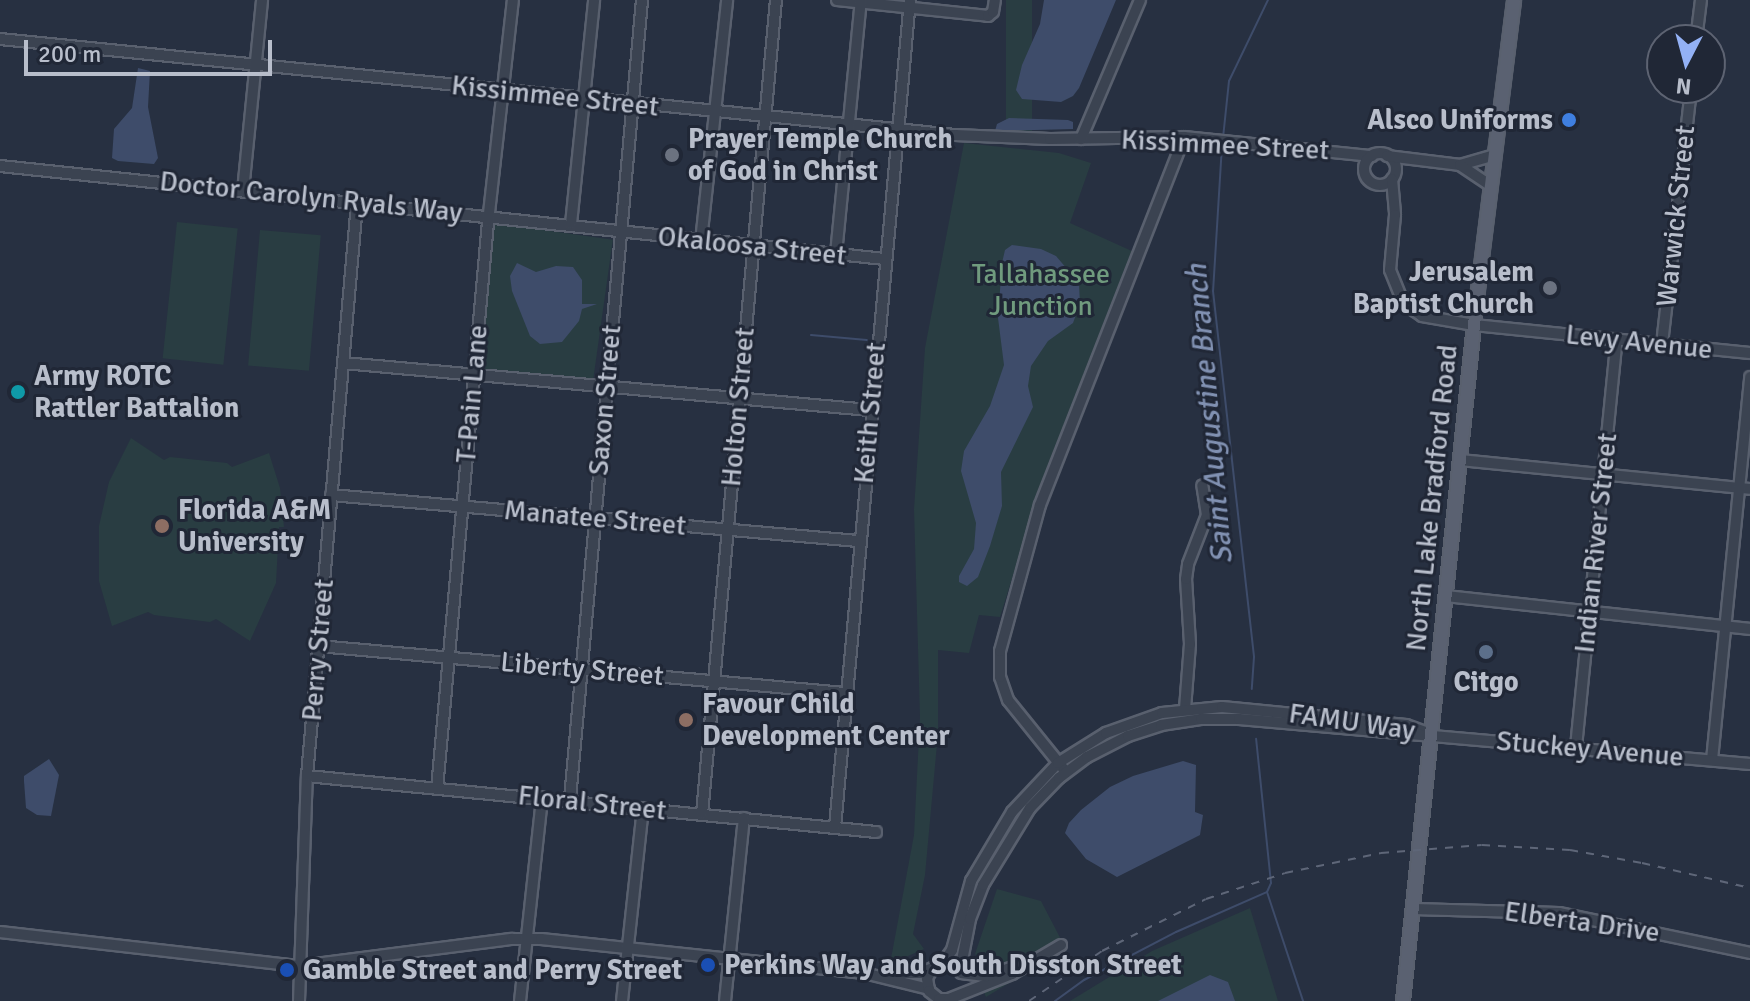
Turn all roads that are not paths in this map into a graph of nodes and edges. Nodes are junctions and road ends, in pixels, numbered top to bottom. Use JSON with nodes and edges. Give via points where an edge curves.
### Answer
{"nodes":[{"id":1,"x":262,"y":0,"type":"edge"},
{"id":2,"x":513,"y":0,"type":"edge"},
{"id":3,"x":594,"y":0,"type":"edge"},
{"id":4,"x":642,"y":0,"type":"edge"},
{"id":5,"x":727,"y":0,"type":"edge"},
{"id":6,"x":776,"y":0,"type":"edge"},
{"id":7,"x":837,"y":0,"type":"edge"},
{"id":8,"x":995,"y":0,"type":"edge"},
{"id":9,"x":1140,"y":0,"type":"edge"},
{"id":10,"x":1514,"y":0,"type":"edge"},
{"id":11,"x":1701,"y":0,"type":"edge"},
{"id":12,"x":861,"y":1,"type":"edge"},
{"id":13,"x":910,"y":4,"type":"edge"},
{"id":14,"x":1698,"y":24,"type":"edge"},
{"id":15,"x":0,"y":39,"type":"edge"},
{"id":16,"x":255,"y":66,"type":"junction"},
{"id":17,"x":504,"y":91,"type":"junction"},
{"id":18,"x":583,"y":99,"type":"junction"},
{"id":19,"x":633,"y":104,"type":"junction"},
{"id":20,"x":1689,"y":104,"type":"edge"},
{"id":21,"x":717,"y":112,"type":"junction"},
{"id":22,"x":764,"y":117,"type":"junction"},
{"id":23,"x":849,"y":125,"type":"junction"},
{"id":24,"x":897,"y":130,"type":"junction"},
{"id":25,"x":1184,"y":137,"type":"junction"},
{"id":26,"x":1081,"y":139,"type":"junction"},
{"id":27,"x":1350,"y":153,"type":"junction"},
{"id":28,"x":1495,"y":155,"type":"junction"},
{"id":29,"x":1372,"y":156,"type":"junction"},
{"id":30,"x":1387,"y":156,"type":"junction"},
{"id":31,"x":1415,"y":160,"type":"junction"},
{"id":32,"x":1460,"y":165,"type":"junction"},
{"id":33,"x":0,"y":166,"type":"edge"},
{"id":34,"x":1364,"y":170,"type":"junction"},
{"id":35,"x":1394,"y":177,"type":"junction"},
{"id":36,"x":1378,"y":185,"type":"junction"},
{"id":37,"x":1491,"y":186,"type":"junction"},
{"id":38,"x":243,"y":191,"type":"junction"},
{"id":39,"x":1391,"y":197,"type":"junction"},
{"id":40,"x":357,"y":203,"type":"junction"},
{"id":41,"x":489,"y":215,"type":"junction"},
{"id":42,"x":571,"y":224,"type":"junction"},
{"id":43,"x":620,"y":232,"type":"junction"},
{"id":44,"x":701,"y":241,"type":"junction"},
{"id":45,"x":752,"y":246,"type":"junction"},
{"id":46,"x":836,"y":254,"type":"junction"},
{"id":47,"x":885,"y":259,"type":"junction"},
{"id":48,"x":1474,"y":325,"type":"junction"},
{"id":49,"x":1617,"y":339,"type":"junction"},
{"id":50,"x":1662,"y":344,"type":"junction"},
{"id":51,"x":1750,"y":353,"type":"edge"},
{"id":52,"x":343,"y":363,"type":"junction"},
{"id":53,"x":474,"y":374,"type":"junction"},
{"id":54,"x":1750,"y":377,"type":"edge"},
{"id":55,"x":606,"y":386,"type":"junction"},
{"id":56,"x":738,"y":398,"type":"junction"},
{"id":57,"x":870,"y":410,"type":"junction"},
{"id":58,"x":1460,"y":460,"type":"junction"},
{"id":59,"x":1603,"y":474,"type":"junction"},
{"id":60,"x":1202,"y":485,"type":"dead end"},
{"id":61,"x":1744,"y":489,"type":"edge"},
{"id":62,"x":331,"y":495,"type":"junction"},
{"id":63,"x":462,"y":506,"type":"junction"},
{"id":64,"x":594,"y":518,"type":"junction"},
{"id":65,"x":727,"y":530,"type":"junction"},
{"id":66,"x":858,"y":541,"type":"junction"},
{"id":67,"x":1446,"y":596,"type":"junction"},
{"id":68,"x":1589,"y":612,"type":"junction"},
{"id":69,"x":1726,"y":626,"type":"junction"},
{"id":70,"x":1750,"y":629,"type":"edge"},
{"id":71,"x":318,"y":646,"type":"junction"},
{"id":72,"x":449,"y":657,"type":"junction"},
{"id":73,"x":581,"y":669,"type":"junction"},
{"id":74,"x":714,"y":682,"type":"junction"},
{"id":75,"x":845,"y":693,"type":"junction"},
{"id":76,"x":1185,"y":709,"type":"junction"},
{"id":77,"x":1431,"y":734,"type":"junction"},
{"id":78,"x":1576,"y":747,"type":"junction"},
{"id":79,"x":1712,"y":760,"type":"junction"},
{"id":80,"x":1750,"y":764,"type":"edge"},
{"id":81,"x":1062,"y":768,"type":"junction"},
{"id":82,"x":307,"y":776,"type":"junction"},
{"id":83,"x":437,"y":789,"type":"junction"},
{"id":84,"x":542,"y":797,"type":"junction"},
{"id":85,"x":570,"y":799,"type":"junction"},
{"id":86,"x":643,"y":808,"type":"junction"},
{"id":87,"x":702,"y":814,"type":"junction"},
{"id":88,"x":744,"y":818,"type":"junction"},
{"id":89,"x":835,"y":827,"type":"junction"},
{"id":90,"x":876,"y":832,"type":"dead end"},
{"id":91,"x":1413,"y":909,"type":"junction"},
{"id":92,"x":0,"y":932,"type":"edge"},
{"id":93,"x":526,"y":939,"type":"junction"},
{"id":94,"x":1061,"y":945,"type":"dead end"},
{"id":95,"x":628,"y":947,"type":"junction"},
{"id":96,"x":1750,"y":953,"type":"edge"},
{"id":97,"x":730,"y":958,"type":"junction"},
{"id":98,"x":1030,"y":962,"type":"junction"},
{"id":99,"x":300,"y":966,"type":"junction"},
{"id":100,"x":937,"y":966,"type":"junction"},
{"id":101,"x":960,"y":972,"type":"junction"},
{"id":102,"x":864,"y":973,"type":"junction"},
{"id":103,"x":929,"y":994,"type":"edge"},
{"id":104,"x":951,"y":998,"type":"edge"},
{"id":105,"x":299,"y":1001,"type":"edge"},
{"id":106,"x":520,"y":1001,"type":"edge"},
{"id":107,"x":622,"y":1001,"type":"edge"},
{"id":108,"x":725,"y":1001,"type":"edge"},
{"id":109,"x":1403,"y":1001,"type":"edge"}],
"edges":[{"from":1,"to":16,"type":"street"},
{"from":2,"to":17,"type":"street","name":"T-Pain Lane"},
{"from":3,"to":18,"type":"street"},
{"from":4,"to":19,"type":"street","name":"Saxon Street"},
{"from":5,"to":21,"type":"street"},
{"from":6,"to":22,"type":"street","name":"Holton Street"},
{"from":7,"to":12,"type":"street"},
{"from":8,"to":13,"type":"street","via":[[988,16]]},
{"from":9,"to":26,"type":"street"},
{"from":10,"to":28,"type":"main road","name":"North Lake Bradford Road"},
{"from":11,"to":14,"type":"street"},
{"from":12,"to":13,"type":"street"},
{"from":12,"to":23,"type":"street"},
{"from":13,"to":24,"type":"street","name":"Keith Street"},
{"from":15,"to":16,"type":"street","name":"Kissimmee Street"},
{"from":16,"to":17,"type":"street","name":"Kissimmee Street"},
{"from":16,"to":38,"type":"street"},
{"from":17,"to":18,"type":"street","name":"Kissimmee Street"},
{"from":17,"to":41,"type":"street","name":"T-Pain Lane"},
{"from":18,"to":19,"type":"street","name":"Kissimmee Street"},
{"from":18,"to":42,"type":"street"},
{"from":19,"to":21,"type":"street","name":"Kissimmee Street"},
{"from":19,"to":43,"type":"street","name":"Saxon Street"},
{"from":20,"to":50,"type":"street","name":"Warwick Street"},
{"from":21,"to":22,"type":"street","name":"Kissimmee Street"},
{"from":21,"to":44,"type":"street"},
{"from":22,"to":23,"type":"street","name":"Kissimmee Street"},
{"from":22,"to":45,"type":"street","name":"Holton Street"},
{"from":23,"to":24,"type":"street","name":"Kissimmee Street"},
{"from":23,"to":46,"type":"street"},
{"from":24,"to":26,"type":"street","name":"Kissimmee Street"},
{"from":24,"to":47,"type":"street","name":"Keith Street"},
{"from":25,"to":26,"type":"street","name":"Kissimmee Street"},
{"from":25,"to":27,"type":"street","name":"Kissimmee Street"},
{"from":25,"to":81,"type":"street","via":[[1040,505],[1003,639],[999,667],[1006,695]]},
{"from":27,"to":29,"type":"street","name":"Kissimmee Street"},
{"from":27,"to":34,"type":"street","name":"Kissimmee Street"},
{"from":28,"to":32,"type":"street"},
{"from":28,"to":37,"type":"main road","name":"North Lake Bradford Road"},
{"from":29,"to":30,"type":"street"},
{"from":29,"to":34,"type":"street"},
{"from":30,"to":31,"type":"street"},
{"from":30,"to":35,"type":"street","via":[[1395,164]]},
{"from":31,"to":32,"type":"street"},
{"from":31,"to":35,"type":"street"},
{"from":32,"to":37,"type":"street"},
{"from":33,"to":38,"type":"street","name":"Doctor Carolyn Ryals Way"},
{"from":34,"to":36,"type":"street"},
{"from":35,"to":36,"type":"street"},
{"from":35,"to":39,"type":"street","name":"Levy Avenue"},
{"from":36,"to":39,"type":"street"},
{"from":37,"to":48,"type":"main road","name":"North Lake Bradford Road"},
{"from":38,"to":40,"type":"street","name":"Doctor Carolyn Ryals Way"},
{"from":39,"to":48,"type":"street","name":"Levy Avenue","via":[[1395,215],[1390,270],[1403,303],[1422,316]]},
{"from":40,"to":41,"type":"street","name":"Doctor Carolyn Ryals Way"},
{"from":40,"to":52,"type":"street","name":"Perry Street"},
{"from":41,"to":42,"type":"street","name":"Doctor Carolyn Ryals Way"},
{"from":41,"to":53,"type":"street","name":"T-Pain Lane"},
{"from":42,"to":43,"type":"street","name":"Doctor Carolyn Ryals Way"},
{"from":43,"to":44,"type":"street","name":"Okaloosa Street"},
{"from":43,"to":55,"type":"street","name":"Saxon Street"},
{"from":44,"to":45,"type":"street","name":"Okaloosa Street"},
{"from":45,"to":46,"type":"street","name":"Okaloosa Street"},
{"from":45,"to":56,"type":"street","name":"Holton Street"},
{"from":46,"to":47,"type":"street","name":"Okaloosa Street"},
{"from":47,"to":57,"type":"street","name":"Keith Street"},
{"from":48,"to":49,"type":"street","name":"Levy Avenue"},
{"from":48,"to":58,"type":"main road","name":"North Lake Bradford Road"},
{"from":49,"to":50,"type":"street","name":"Levy Avenue"},
{"from":49,"to":59,"type":"street","name":"Indian River Street"},
{"from":50,"to":51,"type":"street","name":"Levy Avenue"},
{"from":52,"to":53,"type":"street"},
{"from":52,"to":62,"type":"street","name":"Perry Street"},
{"from":53,"to":55,"type":"street"},
{"from":53,"to":63,"type":"street","name":"T-Pain Lane"},
{"from":54,"to":61,"type":"street"},
{"from":55,"to":56,"type":"street"},
{"from":55,"to":64,"type":"street","name":"Saxon Street"},
{"from":56,"to":57,"type":"street"},
{"from":56,"to":65,"type":"street","name":"Holton Street"},
{"from":57,"to":66,"type":"street","name":"Keith Street"},
{"from":58,"to":59,"type":"street"},
{"from":58,"to":67,"type":"main road","name":"North Lake Bradford Road"},
{"from":59,"to":61,"type":"street"},
{"from":59,"to":68,"type":"street","name":"Indian River Street"},
{"from":60,"to":76,"type":"street","via":[[1207,515],[1186,579],[1190,644]]},
{"from":61,"to":69,"type":"street"},
{"from":62,"to":63,"type":"street","name":"Manatee Street"},
{"from":62,"to":71,"type":"street","name":"Perry Street"},
{"from":63,"to":64,"type":"street","name":"Manatee Street"},
{"from":63,"to":72,"type":"street","name":"T-Pain Lane"},
{"from":64,"to":65,"type":"street","name":"Manatee Street"},
{"from":64,"to":73,"type":"street","name":"Saxon Street"},
{"from":65,"to":66,"type":"street","name":"Manatee Street"},
{"from":65,"to":74,"type":"street","name":"Holton Street"},
{"from":66,"to":75,"type":"street","name":"Keith Street"},
{"from":67,"to":68,"type":"street"},
{"from":67,"to":77,"type":"main road","name":"North Lake Bradford Road"},
{"from":68,"to":69,"type":"street"},
{"from":68,"to":78,"type":"street","name":"Indian River Street"},
{"from":69,"to":70,"type":"street"},
{"from":69,"to":79,"type":"street"},
{"from":71,"to":72,"type":"street","name":"Liberty Street"},
{"from":71,"to":82,"type":"street","name":"Perry Street"},
{"from":72,"to":73,"type":"street","name":"Liberty Street"},
{"from":72,"to":83,"type":"street","name":"T-Pain Lane"},
{"from":73,"to":74,"type":"street","name":"Liberty Street"},
{"from":73,"to":85,"type":"street","name":"Saxon Street"},
{"from":74,"to":75,"type":"street","name":"Liberty Street"},
{"from":74,"to":87,"type":"street","name":"Holton Street"},
{"from":75,"to":89,"type":"street","name":"Keith Street"},
{"from":76,"to":77,"type":"street","name":"FAMU Way","via":[[1235,707],[1406,725]]},
{"from":76,"to":81,"type":"street","name":"FAMU Way","via":[[1121,726]]},
{"from":77,"to":78,"type":"street","name":"Stuckey Avenue"},
{"from":77,"to":81,"type":"street","name":"FAMU Way","via":[[1193,720],[1128,736]]},
{"from":77,"to":91,"type":"main road","name":"North Lake Bradford Road"},
{"from":78,"to":79,"type":"street","name":"Stuckey Avenue"},
{"from":79,"to":80,"type":"street","name":"Stuckey Avenue"},
{"from":81,"to":100,"type":"street","name":"FAMU Way","via":[[1017,806],[979,865],[952,950]]},
{"from":81,"to":101,"type":"street","name":"FAMU Way","via":[[986,878],[970,919]]},
{"from":82,"to":83,"type":"street","name":"Floral Street"},
{"from":82,"to":99,"type":"street","name":"Perry Street"},
{"from":83,"to":84,"type":"street","name":"Floral Street"},
{"from":84,"to":85,"type":"street","name":"Floral Street"},
{"from":84,"to":93,"type":"street"},
{"from":85,"to":86,"type":"street","name":"Floral Street"},
{"from":86,"to":87,"type":"street","name":"Floral Street"},
{"from":86,"to":95,"type":"street"},
{"from":87,"to":88,"type":"street","name":"Floral Street"},
{"from":88,"to":89,"type":"street","name":"Floral Street"},
{"from":88,"to":97,"type":"street"},
{"from":89,"to":90,"type":"street","name":"Floral Street"},
{"from":91,"to":96,"type":"street","name":"Elberta Drive","via":[[1559,913]]},
{"from":91,"to":109,"type":"main road","name":"North Lake Bradford Road"},
{"from":92,"to":99,"type":"street"},
{"from":93,"to":95,"type":"street"},
{"from":93,"to":99,"type":"street"},
{"from":93,"to":106,"type":"street"},
{"from":94,"to":98,"type":"street"},
{"from":95,"to":97,"type":"street"},
{"from":95,"to":107,"type":"street"},
{"from":97,"to":102,"type":"street"},
{"from":97,"to":108,"type":"street"},
{"from":98,"to":101,"type":"street","via":[[987,976]]},
{"from":98,"to":104,"type":"street"},
{"from":99,"to":105,"type":"street","name":"Perry Street"},
{"from":100,"to":101,"type":"street"},
{"from":100,"to":102,"type":"street","via":[[917,973]]},
{"from":100,"to":103,"type":"street","name":"FAMU Way","via":[[927,978]]},
{"from":101,"to":104,"type":"street","name":"FAMU Way","via":[[963,983]]},
{"from":102,"to":103,"type":"street"},
{"from":103,"to":104,"type":"street"}]}
